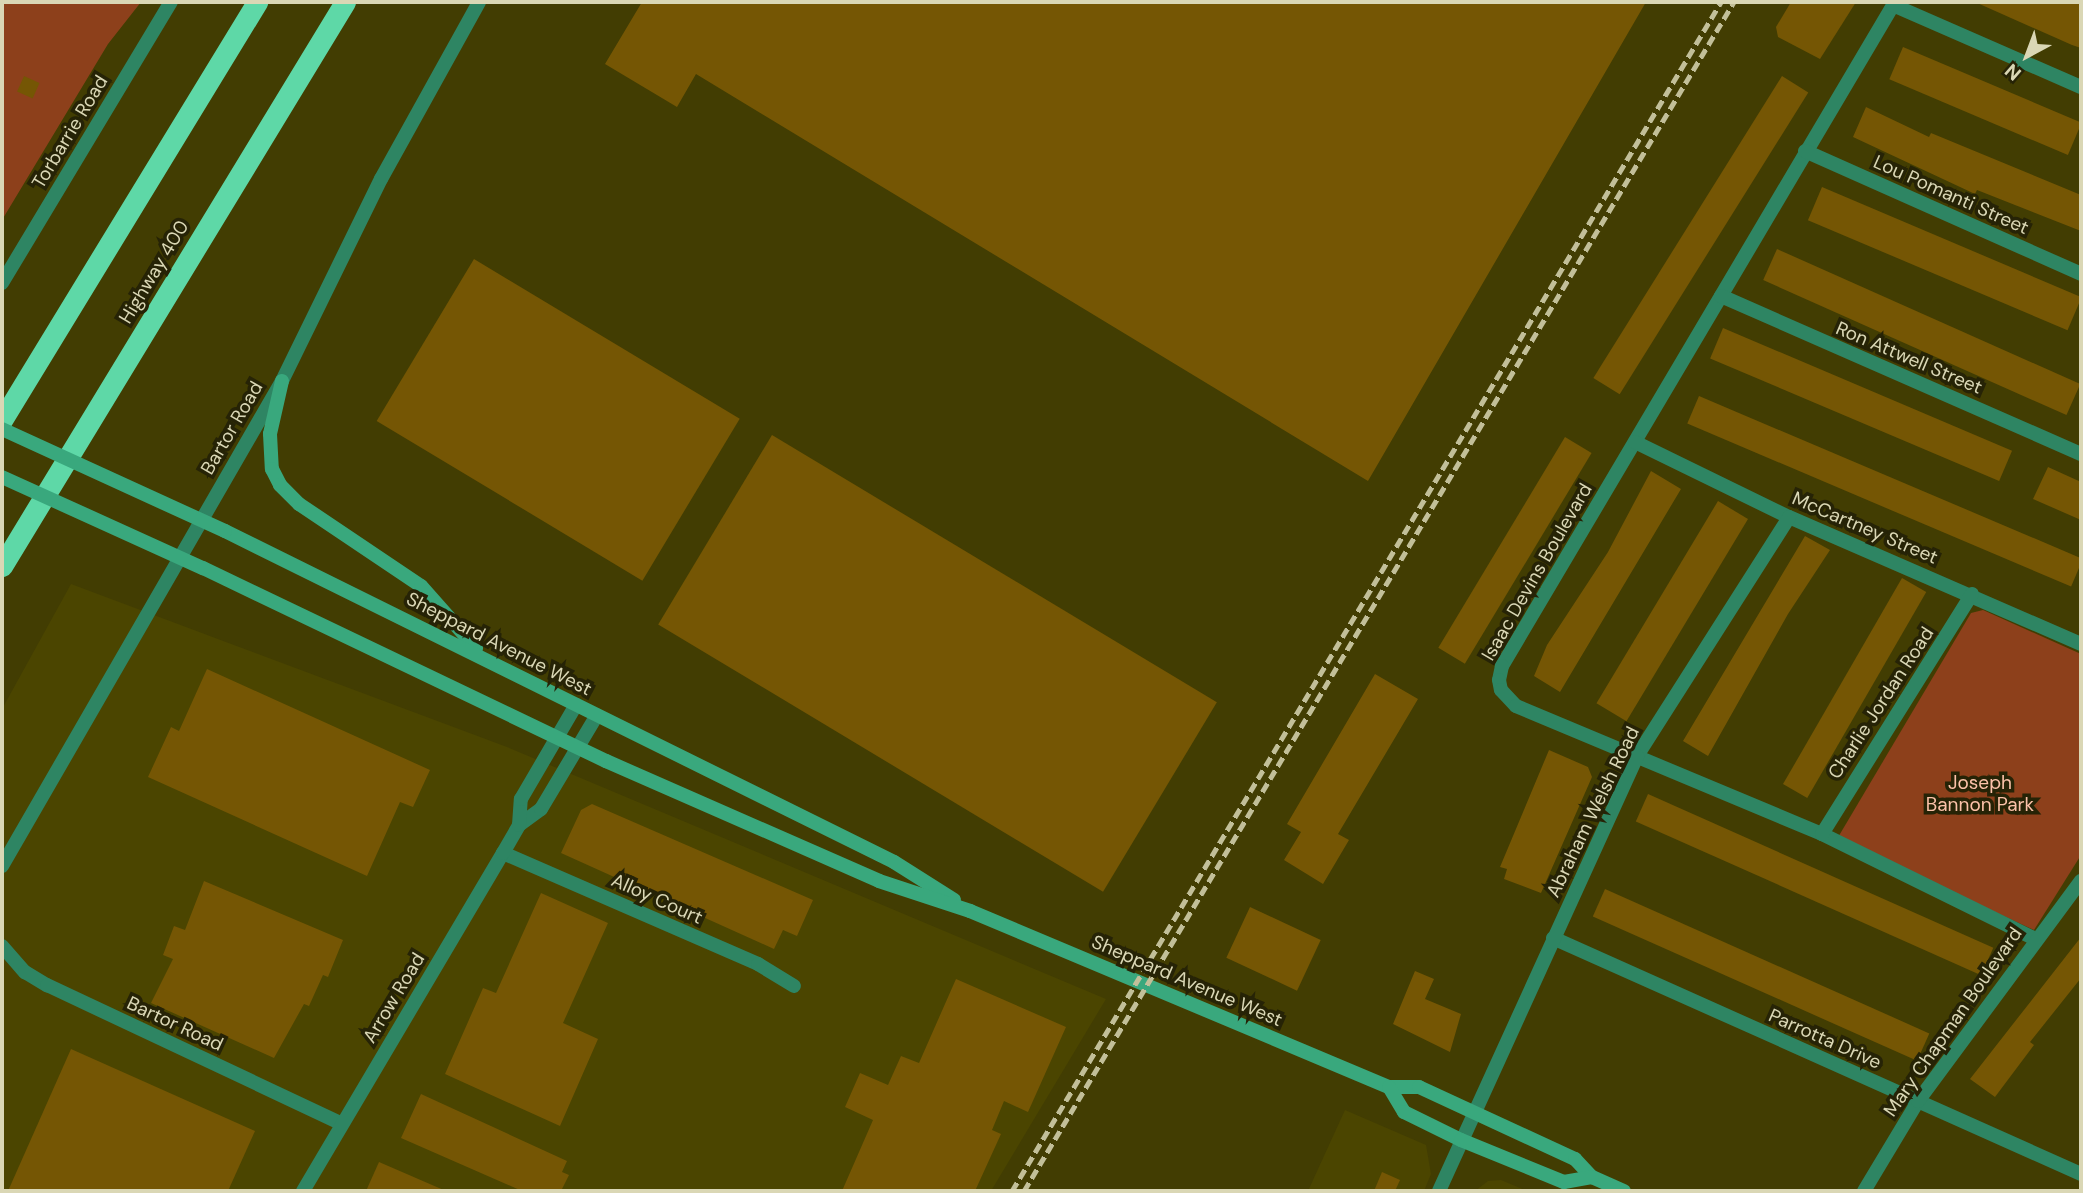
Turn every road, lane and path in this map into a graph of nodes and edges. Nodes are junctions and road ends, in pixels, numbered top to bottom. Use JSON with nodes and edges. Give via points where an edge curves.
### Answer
{"nodes":[{"id":1,"x":171,"y":2,"type":"edge"},
{"id":2,"x":257,"y":2,"type":"edge"},
{"id":3,"x":345,"y":2,"type":"edge"},
{"id":4,"x":479,"y":2,"type":"edge"},
{"id":5,"x":1894,"y":3,"type":"edge"},
{"id":6,"x":2081,"y":87,"type":"edge"},
{"id":7,"x":1805,"y":151,"type":"junction"},
{"id":8,"x":2081,"y":274,"type":"edge"},
{"id":9,"x":2,"y":283,"type":"edge"},
{"id":10,"x":1721,"y":296,"type":"junction"},
{"id":11,"x":282,"y":381,"type":"junction"},
{"id":12,"x":2,"y":420,"type":"edge"},
{"id":13,"x":2,"y":429,"type":"edge"},
{"id":14,"x":1635,"y":442,"type":"junction"},
{"id":15,"x":2081,"y":454,"type":"edge"},
{"id":16,"x":2,"y":477,"type":"edge"},
{"id":17,"x":1789,"y":517,"type":"junction"},
{"id":18,"x":2,"y":566,"type":"edge"},
{"id":19,"x":1972,"y":594,"type":"junction"},
{"id":20,"x":2081,"y":644,"type":"edge"},
{"id":21,"x":488,"y":658,"type":"junction"},
{"id":22,"x":576,"y":705,"type":"junction"},
{"id":23,"x":597,"y":715,"type":"junction"},
{"id":24,"x":556,"y":736,"type":"junction"},
{"id":25,"x":581,"y":748,"type":"junction"},
{"id":26,"x":1637,"y":756,"type":"junction"},
{"id":27,"x":519,"y":825,"type":"junction"},
{"id":28,"x":1822,"y":834,"type":"junction"},
{"id":29,"x":503,"y":853,"type":"junction"},
{"id":30,"x":2,"y":866,"type":"edge"},
{"id":31,"x":2081,"y":880,"type":"edge"},
{"id":32,"x":970,"y":911,"type":"junction"},
{"id":33,"x":1553,"y":938,"type":"junction"},
{"id":34,"x":2035,"y":939,"type":"junction"},
{"id":35,"x":2,"y":946,"type":"edge"},
{"id":36,"x":794,"y":986,"type":"dead end"},
{"id":37,"x":1389,"y":1087,"type":"junction"},
{"id":38,"x":1917,"y":1101,"type":"junction"},
{"id":39,"x":1472,"y":1113,"type":"junction"},
{"id":40,"x":342,"y":1124,"type":"junction"},
{"id":41,"x":1461,"y":1140,"type":"junction"},
{"id":42,"x":2081,"y":1174,"type":"edge"},
{"id":43,"x":1592,"y":1177,"type":"junction"},
{"id":44,"x":303,"y":1191,"type":"edge"},
{"id":45,"x":1439,"y":1191,"type":"edge"},
{"id":46,"x":1624,"y":1191,"type":"edge"},
{"id":47,"x":1864,"y":1191,"type":"edge"}],
"edges":[{"from":1,"to":9,"type":"street","name":"Torbarrie Road"},
{"from":2,"to":12,"type":"highway"},
{"from":3,"to":18,"type":"highway","name":"Highway 400"},
{"from":4,"to":11,"type":"street","name":"Bartor Road","via":[[381,179]]},
{"from":5,"to":6,"type":"street"},
{"from":5,"to":7,"type":"street","name":"Isaac Devins Boulevard"},
{"from":7,"to":8,"type":"street","name":"Lou Pomanti Street"},
{"from":7,"to":10,"type":"street","name":"Isaac Devins Boulevard"},
{"from":10,"to":14,"type":"street","name":"Isaac Devins Boulevard"},
{"from":10,"to":15,"type":"street","name":"Ron Attwell Street"},
{"from":11,"to":21,"type":"main road","via":[[270,434],[272,469],[280,485],[299,504],[421,586],[452,625]]},
{"from":11,"to":30,"type":"street","name":"Bartor Road"},
{"from":13,"to":21,"type":"main road","name":"Sheppard Avenue West","bridge":true},
{"from":14,"to":17,"type":"street","name":"McCartney Street"},
{"from":14,"to":26,"type":"street","name":"Isaac Devins Boulevard","via":[[1502,666],[1499,680],[1501,690],[1516,706]]},
{"from":16,"to":24,"type":"main road","name":"Sheppard Avenue West","bridge":true},
{"from":17,"to":19,"type":"street","name":"McCartney Street"},
{"from":17,"to":26,"type":"street","name":"Abraham Welsh Road"},
{"from":19,"to":20,"type":"street","name":"McCartney Street"},
{"from":19,"to":28,"type":"street","name":"Charlie Jordan Road"},
{"from":21,"to":22,"type":"main road","name":"Sheppard Avenue West"},
{"from":22,"to":23,"type":"main road","name":"Sheppard Avenue West"},
{"from":22,"to":24,"type":"street","name":"Arrow Road"},
{"from":23,"to":25,"type":"street","name":"Arrow Road"},
{"from":23,"to":32,"type":"main road","name":"Sheppard Avenue West","via":[[894,862]]},
{"from":24,"to":25,"type":"main road","name":"Sheppard Avenue West"},
{"from":24,"to":27,"type":"street","name":"Arrow Road","via":[[521,799]]},
{"from":25,"to":27,"type":"street","name":"Arrow Road","via":[[541,809]]},
{"from":25,"to":32,"type":"main road","name":"Sheppard Avenue West","via":[[878,881]]},
{"from":26,"to":28,"type":"street","name":"Isaac Devins Boulevard"},
{"from":26,"to":33,"type":"street","name":"Abraham Welsh Road"},
{"from":27,"to":29,"type":"street","name":"Arrow Road"},
{"from":28,"to":34,"type":"street","name":"Isaac Devins Boulevard"},
{"from":29,"to":36,"type":"street","name":"Alloy Court","via":[[758,964]]},
{"from":29,"to":40,"type":"street","name":"Arrow Road"},
{"from":31,"to":34,"type":"street","name":"Mary Chapman Boulevard"},
{"from":32,"to":37,"type":"main road","name":"Sheppard Avenue West"},
{"from":33,"to":38,"type":"street","name":"Parrotta Drive"},
{"from":33,"to":39,"type":"street","name":"Abraham Welsh Road"},
{"from":34,"to":38,"type":"street","name":"Mary Chapman Boulevard"},
{"from":35,"to":40,"type":"street","name":"Bartor Road","via":[[25,972],[47,985]]},
{"from":37,"to":39,"type":"main road","name":"Sheppard Avenue West","via":[[1419,1087]]},
{"from":37,"to":41,"type":"main road","name":"Sheppard Avenue West","via":[[1404,1112]]},
{"from":38,"to":42,"type":"street","name":"Parrotta Drive"},
{"from":38,"to":47,"type":"street","name":"Mary Chapman Boulevard"},
{"from":39,"to":41,"type":"street","name":"Abraham Welsh Road"},
{"from":39,"to":43,"type":"main road","name":"Sheppard Avenue West","via":[[1575,1158]]},
{"from":40,"to":44,"type":"street","name":"Arrow Road"},
{"from":41,"to":43,"type":"main road","name":"Sheppard Avenue West","via":[[1564,1182]]},
{"from":41,"to":45,"type":"street","name":"Abraham Welsh Road"},
{"from":43,"to":46,"type":"main road","name":"Sheppard Avenue West"}]}
